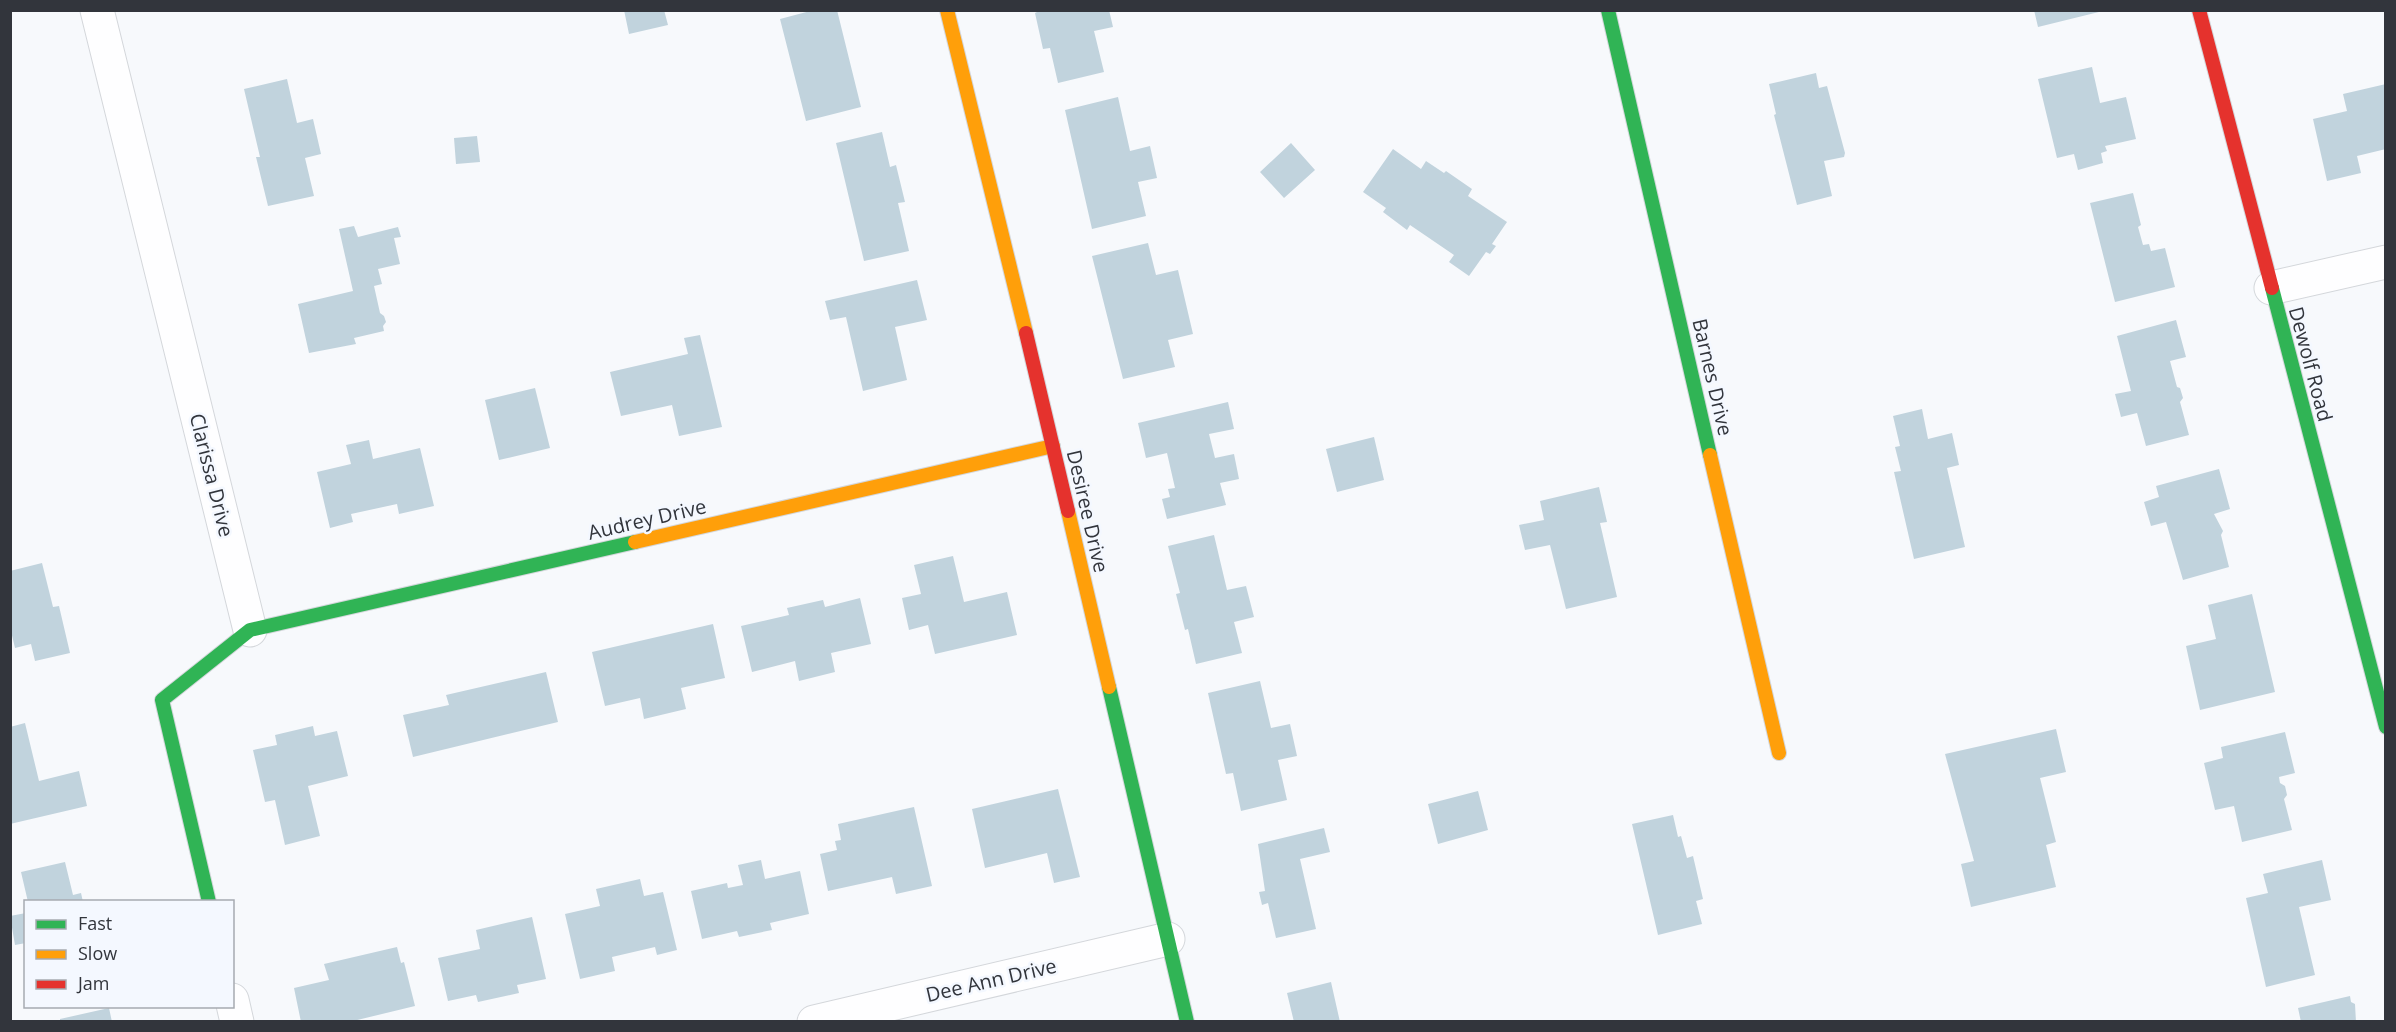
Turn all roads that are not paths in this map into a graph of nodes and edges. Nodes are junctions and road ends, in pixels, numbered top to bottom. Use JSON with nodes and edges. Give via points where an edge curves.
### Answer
{"nodes":[{"id":1,"x":97,"y":10,"type":"edge"},
{"id":2,"x":947,"y":10,"type":"edge"},
{"id":3,"x":1608,"y":10,"type":"edge"},
{"id":4,"x":2199,"y":10,"type":"edge"},
{"id":5,"x":2385,"y":262,"type":"edge"},
{"id":6,"x":2271,"y":288,"type":"junction"},
{"id":7,"x":1053,"y":446,"type":"junction"},
{"id":8,"x":250,"y":630,"type":"junction"},
{"id":9,"x":2385,"y":727,"type":"edge"},
{"id":10,"x":1779,"y":753,"type":"dead end"},
{"id":11,"x":209,"y":900,"type":"edge"},
{"id":12,"x":1168,"y":939,"type":"junction"},
{"id":13,"x":814,"y":1022,"type":"edge"},
{"id":14,"x":1187,"y":1022,"type":"edge"}],
"edges":[{"from":1,"to":8,"type":"street","name":"Clarissa Drive"},
{"from":2,"to":7,"type":"street","name":"Desiree Drive"},
{"from":3,"to":10,"type":"street","name":"Barnes Drive"},
{"from":4,"to":6,"type":"street","name":"Dewolf Road"},
{"from":5,"to":6,"type":"street"},
{"from":6,"to":9,"type":"street","name":"Dewolf Road"},
{"from":7,"to":8,"type":"street","name":"Audrey Drive"},
{"from":7,"to":12,"type":"street","name":"Desiree Drive"},
{"from":8,"to":11,"type":"street","via":[[162,700]]},
{"from":12,"to":13,"type":"street","name":"Dee Ann Drive"},
{"from":12,"to":14,"type":"street","name":"Desiree Drive"}]}
